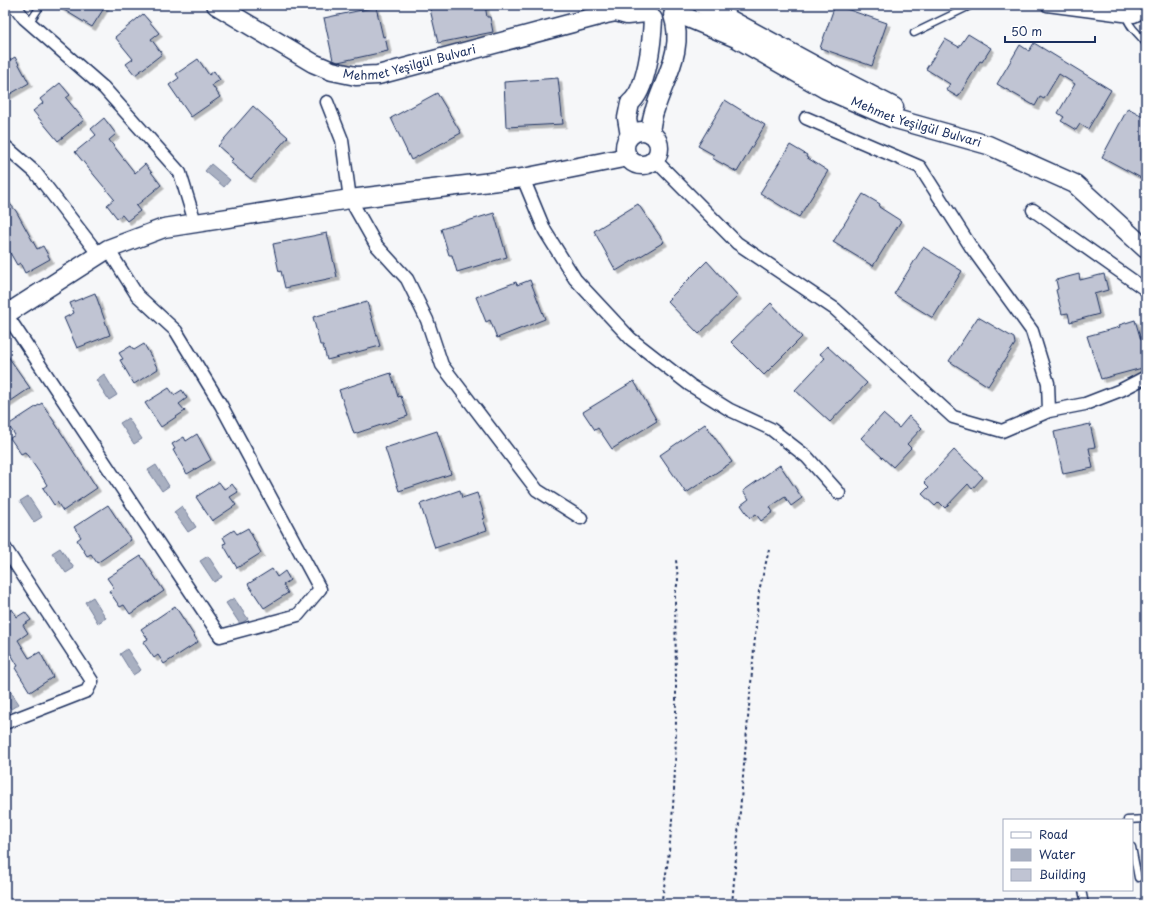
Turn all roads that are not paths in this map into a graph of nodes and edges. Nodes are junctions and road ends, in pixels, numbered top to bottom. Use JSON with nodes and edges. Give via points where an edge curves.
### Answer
{"nodes":[{"id":1,"x":14,"y":5,"type":"edge"},
{"id":2,"x":41,"y":5,"type":"edge"},
{"id":3,"x":216,"y":5,"type":"edge"},
{"id":4,"x":703,"y":5,"type":"edge"},
{"id":5,"x":972,"y":5,"type":"edge"},
{"id":6,"x":1047,"y":5,"type":"edge"},
{"id":7,"x":620,"y":9,"type":"edge"},
{"id":8,"x":675,"y":10,"type":"edge"},
{"id":9,"x":1146,"y":10,"type":"edge"},
{"id":10,"x":648,"y":12,"type":"edge"},
{"id":11,"x":1126,"y":16,"type":"junction"},
{"id":12,"x":29,"y":23,"type":"junction"},
{"id":13,"x":914,"y":33,"type":"dead end"},
{"id":14,"x":1146,"y":44,"type":"edge"},
{"id":15,"x":327,"y":102,"type":"dead end"},
{"id":16,"x":806,"y":118,"type":"dead end"},
{"id":17,"x":650,"y":133,"type":"junction"},
{"id":18,"x":630,"y":136,"type":"junction"},
{"id":19,"x":5,"y":146,"type":"edge"},
{"id":20,"x":628,"y":157,"type":"junction"},
{"id":21,"x":654,"y":160,"type":"junction"},
{"id":22,"x":523,"y":178,"type":"junction"},
{"id":23,"x":350,"y":199,"type":"junction"},
{"id":24,"x":1033,"y":210,"type":"dead end"},
{"id":25,"x":195,"y":222,"type":"junction"},
{"id":26,"x":1146,"y":234,"type":"edge"},
{"id":27,"x":1146,"y":249,"type":"edge"},
{"id":28,"x":104,"y":252,"type":"junction"},
{"id":29,"x":1146,"y":290,"type":"edge"},
{"id":30,"x":5,"y":315,"type":"edge"},
{"id":31,"x":1146,"y":377,"type":"edge"},
{"id":32,"x":1049,"y":411,"type":"junction"},
{"id":33,"x":839,"y":493,"type":"dead end"},
{"id":34,"x":581,"y":518,"type":"dead end"},
{"id":35,"x":5,"y":548,"type":"edge"},
{"id":36,"x":5,"y":724,"type":"edge"},
{"id":37,"x":1146,"y":819,"type":"edge"},
{"id":38,"x":1133,"y":820,"type":"edge"},
{"id":39,"x":1133,"y":852,"type":"edge"},
{"id":40,"x":1138,"y":878,"type":"dead end"},
{"id":41,"x":1082,"y":891,"type":"edge"},
{"id":42,"x":1084,"y":904,"type":"edge"}],
"edges":[{"from":1,"to":12,"type":"street"},
{"from":2,"to":12,"type":"lane"},
{"from":3,"to":7,"type":"main road","name":"Mehmet Yeşilgül Bulvari","via":[[313,63],[332,71],[356,76],[378,75]]},
{"from":4,"to":26,"type":"main road","name":"Mehmet Yeşilgül Bulvari","via":[[895,107],[992,135],[1081,174]]},
{"from":5,"to":13,"type":"lane"},
{"from":6,"to":11,"type":"street"},
{"from":7,"to":10,"type":"main road","name":"Mehmet Yeşilgül Bulvari","via":[[628,15]]},
{"from":8,"to":10,"type":"main road","name":"Mehmet Yeşilgül Bulvari","via":[[664,20]]},
{"from":8,"to":17,"type":"main road","via":[[678,33],[676,54],[654,110]]},
{"from":8,"to":27,"type":"main road","name":"Mehmet Yeşilgül Bulvari","via":[[736,38],[825,89],[885,115],[988,145],[1075,184]]},
{"from":9,"to":11,"type":"street","via":[[1134,16]]},
{"from":10,"to":18,"type":"main road","via":[[650,50],[647,72],[634,100],[630,103],[627,118]]},
{"from":11,"to":14,"type":"lane","via":[[1128,24]]},
{"from":12,"to":25,"type":"street","via":[[104,88],[180,173]]},
{"from":15,"to":23,"type":"street","via":[[342,140]]},
{"from":16,"to":32,"type":"street","via":[[920,166],[971,247],[1032,330],[1048,383]]},
{"from":17,"to":18,"type":"main road","via":[[638,132]]},
{"from":17,"to":21,"type":"main road","via":[[658,143]]},
{"from":18,"to":20,"type":"main road","via":[[625,146]]},
{"from":19,"to":28,"type":"street","via":[[36,172]]},
{"from":20,"to":21,"type":"main road","via":[[637,164],[644,165]]},
{"from":20,"to":22,"type":"main road"},
{"from":21,"to":32,"type":"street","via":[[737,243],[836,309],[953,417],[1002,431]]},
{"from":22,"to":23,"type":"main road"},
{"from":22,"to":33,"type":"street","via":[[545,231],[575,279],[631,339],[690,385],[730,410],[772,429],[807,457]]},
{"from":23,"to":25,"type":"main road"},
{"from":23,"to":34,"type":"street","via":[[376,245],[407,279],[427,320],[442,365],[537,490]]},
{"from":24,"to":29,"type":"street"},
{"from":25,"to":28,"type":"main road","via":[[164,228]]},
{"from":28,"to":30,"type":"main road"},
{"from":28,"to":30,"type":"street","via":[[137,295],[176,331],[221,405],[320,589],[298,614],[220,636]]},
{"from":31,"to":32,"type":"street","via":[[1085,404]]},
{"from":35,"to":36,"type":"street","via":[[92,681],[87,691]]},
{"from":37,"to":38,"type":"lane"},
{"from":39,"to":40,"type":"lane"},
{"from":41,"to":42,"type":"lane"}]}
